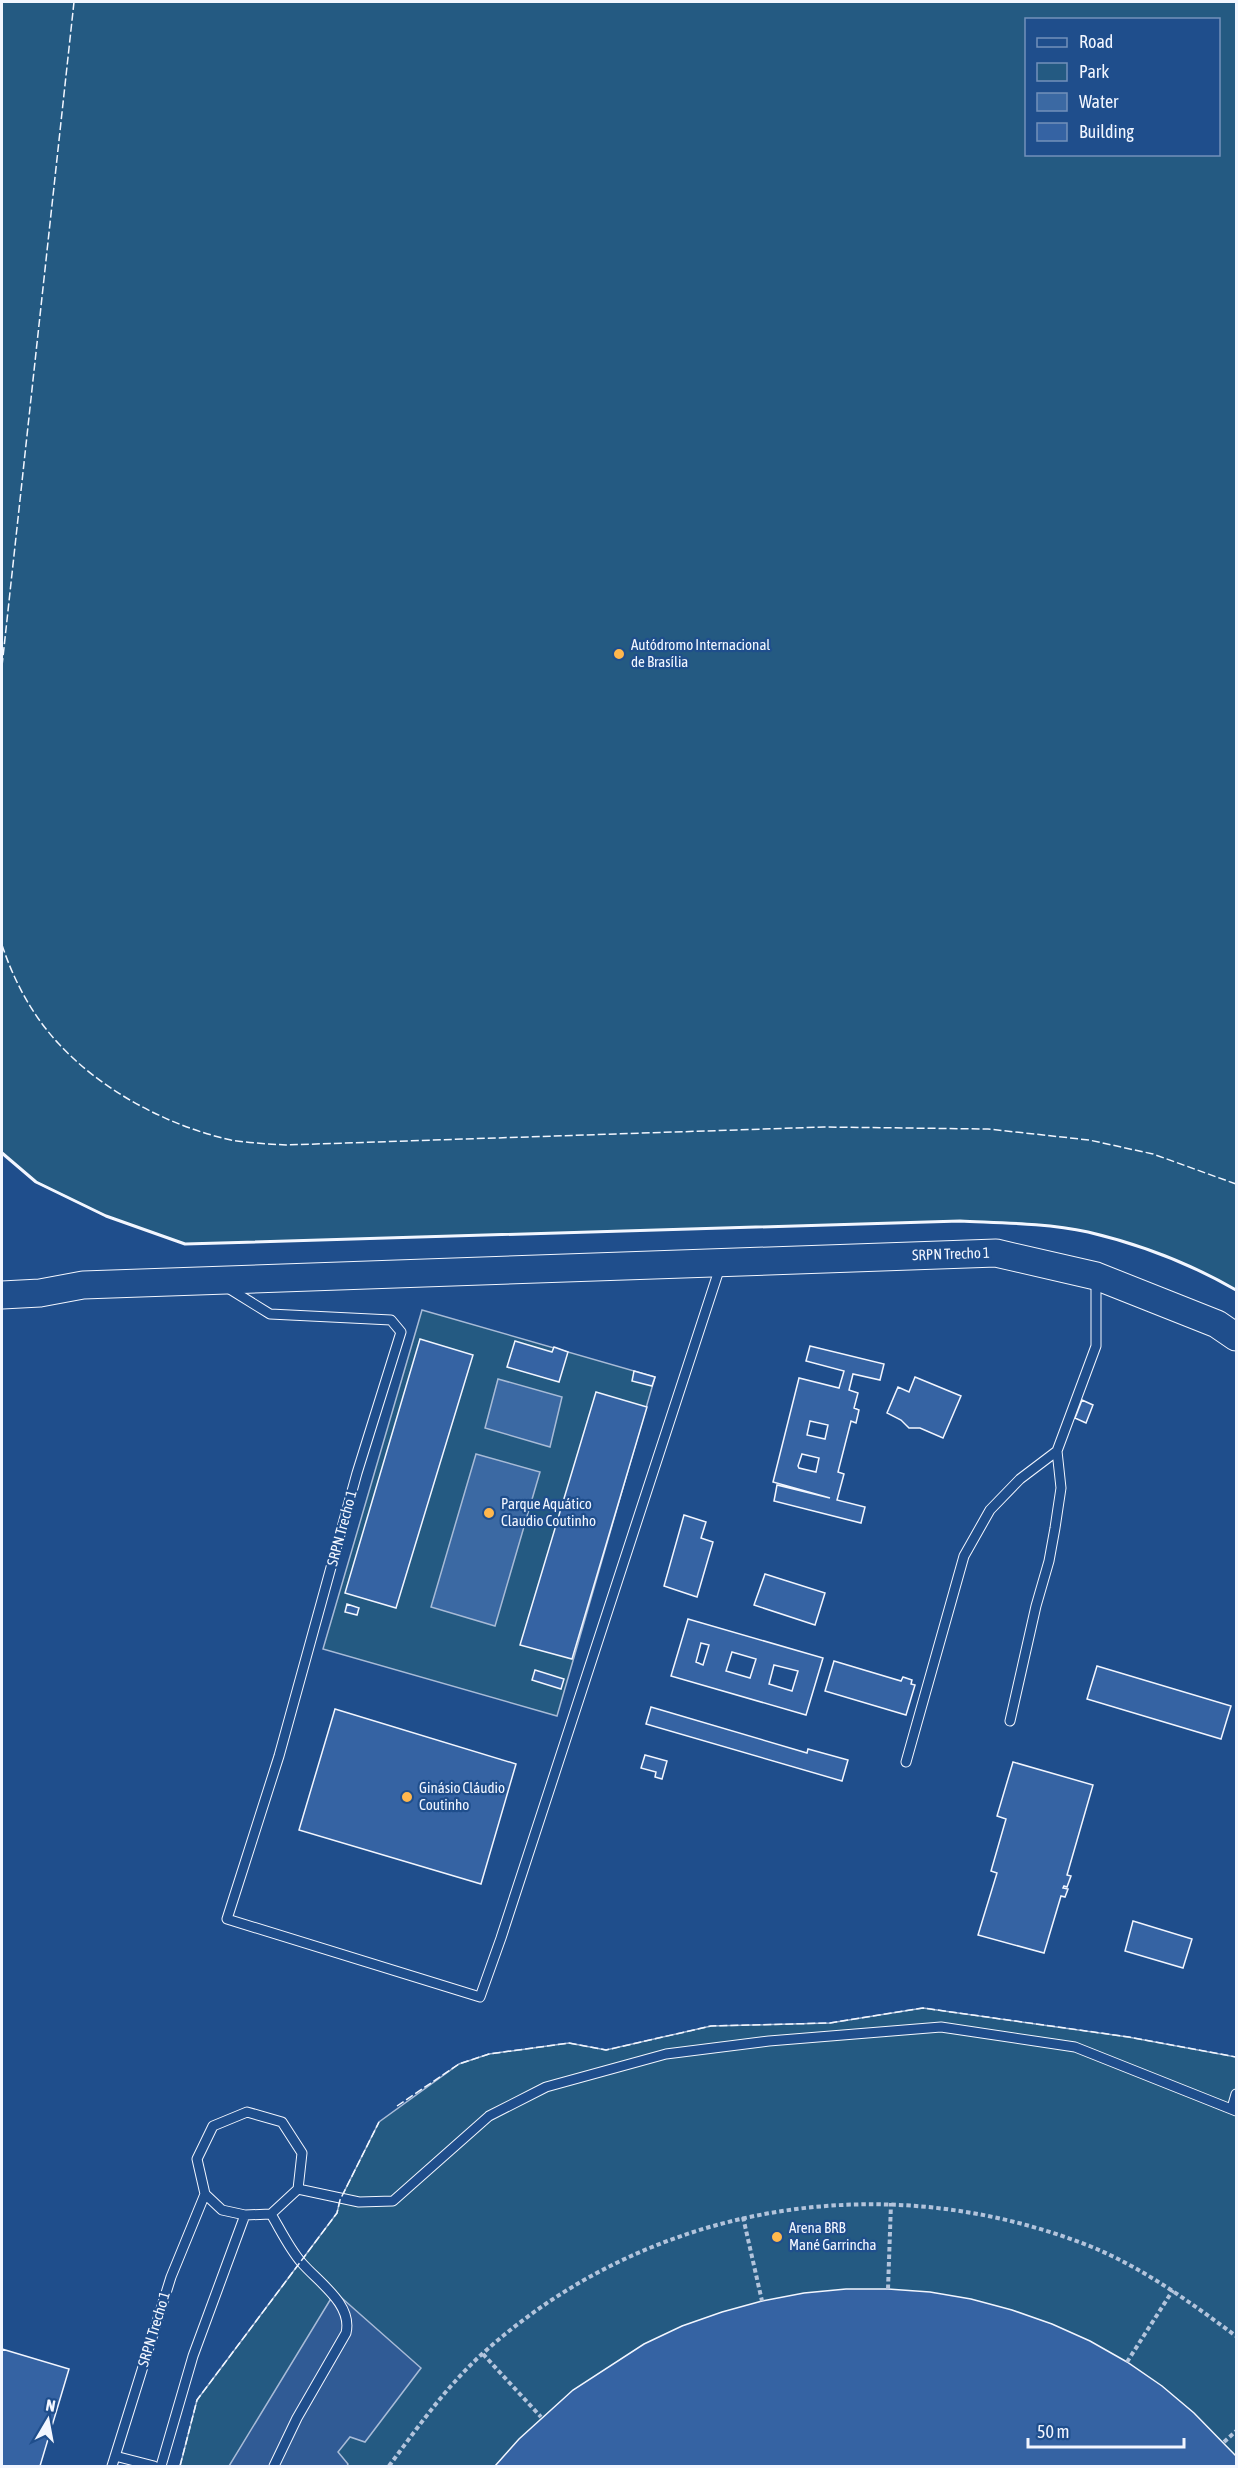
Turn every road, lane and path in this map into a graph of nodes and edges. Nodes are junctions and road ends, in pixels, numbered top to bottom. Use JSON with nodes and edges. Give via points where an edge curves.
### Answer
{"nodes":[{"id":1,"x":722,"y":1262,"type":"junction"},
{"id":2,"x":1096,"y":1276,"type":"junction"},
{"id":3,"x":2,"y":1277,"type":"edge"},
{"id":4,"x":215,"y":1280,"type":"junction"},
{"id":5,"x":83,"y":1285,"type":"junction"},
{"id":6,"x":2,"y":1295,"type":"edge"},
{"id":7,"x":1236,"y":1337,"type":"edge"},
{"id":8,"x":1057,"y":1451,"type":"junction"},
{"id":9,"x":1010,"y":1721,"type":"dead end"},
{"id":10,"x":906,"y":1762,"type":"dead end"},
{"id":11,"x":1236,"y":2094,"type":"edge"},
{"id":12,"x":1234,"y":2109,"type":"edge"},
{"id":13,"x":297,"y":2189,"type":"junction"},
{"id":14,"x":205,"y":2194,"type":"junction"},
{"id":15,"x":891,"y":2203,"type":"junction"},
{"id":16,"x":271,"y":2214,"type":"junction"},
{"id":17,"x":245,"y":2216,"type":"junction"},
{"id":18,"x":743,"y":2217,"type":"junction"},
{"id":19,"x":888,"y":2289,"type":"dead end"},
{"id":20,"x":1173,"y":2290,"type":"junction"},
{"id":21,"x":762,"y":2301,"type":"dead end"},
{"id":22,"x":1236,"y":2336,"type":"edge"},
{"id":23,"x":483,"y":2354,"type":"junction"},
{"id":24,"x":1127,"y":2362,"type":"dead end"},
{"id":25,"x":541,"y":2417,"type":"dead end"},
{"id":26,"x":1236,"y":2431,"type":"edge"},
{"id":27,"x":1224,"y":2442,"type":"dead end"},
{"id":28,"x":115,"y":2456,"type":"junction"},
{"id":29,"x":112,"y":2466,"type":"edge"},
{"id":30,"x":154,"y":2466,"type":"edge"},
{"id":31,"x":161,"y":2466,"type":"edge"},
{"id":32,"x":274,"y":2466,"type":"edge"},
{"id":33,"x":389,"y":2466,"type":"edge"}],
"edges":[{"from":1,"to":2,"type":"main road","name":"SRPN Trecho 1","via":[[996,1253]]},
{"from":1,"to":4,"type":"main road","name":"SRPN Trecho 1"},
{"from":1,"to":4,"type":"lane","name":"SRPN Trecho 1","via":[[480,1997],[227,1919],[279,1756],[357,1473],[401,1332],[390,1320],[270,1314]]},
{"from":2,"to":7,"type":"main road","name":"SRPN Trecho 1","via":[[1217,1324]]},
{"from":2,"to":8,"type":"lane","via":[[1096,1346]]},
{"from":3,"to":5,"type":"main road","name":"SRPN Trecho 1"},
{"from":4,"to":5,"type":"main road","name":"SRPN Trecho 1"},
{"from":5,"to":6,"type":"main road","name":"SRPN Trecho 1"},
{"from":8,"to":9,"type":"lane","via":[[1061,1488],[1055,1528]]},
{"from":8,"to":10,"type":"lane","via":[[1020,1479],[990,1510],[964,1556]]},
{"from":11,"to":12,"type":"lane"},
{"from":12,"to":13,"type":"lane","via":[[1075,2047],[941,2027],[769,2041],[666,2055],[546,2087],[489,2116],[393,2201],[359,2202]]},
{"from":13,"to":14,"type":"lane","via":[[302,2153],[297,2145],[282,2122],[247,2112],[213,2126],[196,2159]]},
{"from":13,"to":16,"type":"lane"},
{"from":14,"to":17,"type":"lane","via":[[222,2210]]},
{"from":14,"to":28,"type":"lane","name":"SRPN Trecho 1","via":[[171,2277]]},
{"from":15,"to":18,"type":"path","via":[[801,2207]]},
{"from":15,"to":19,"type":"path"},
{"from":15,"to":20,"type":"path","via":[[980,2213],[1037,2228],[1094,2248]]},
{"from":16,"to":17,"type":"lane"},
{"from":16,"to":32,"type":"lane","via":[[300,2261],[346,2313],[348,2324]]},
{"from":17,"to":31,"type":"lane","via":[[193,2356]]},
{"from":18,"to":21,"type":"path"},
{"from":18,"to":23,"type":"path","via":[[658,2244],[604,2269],[552,2299]]},
{"from":20,"to":22,"type":"path"},
{"from":20,"to":24,"type":"path"},
{"from":23,"to":25,"type":"path"},
{"from":23,"to":33,"type":"path","via":[[441,2397]]},
{"from":26,"to":27,"type":"path"},
{"from":28,"to":29,"type":"lane","name":"SRPN Trecho 1"},
{"from":28,"to":30,"type":"lane"}]}
